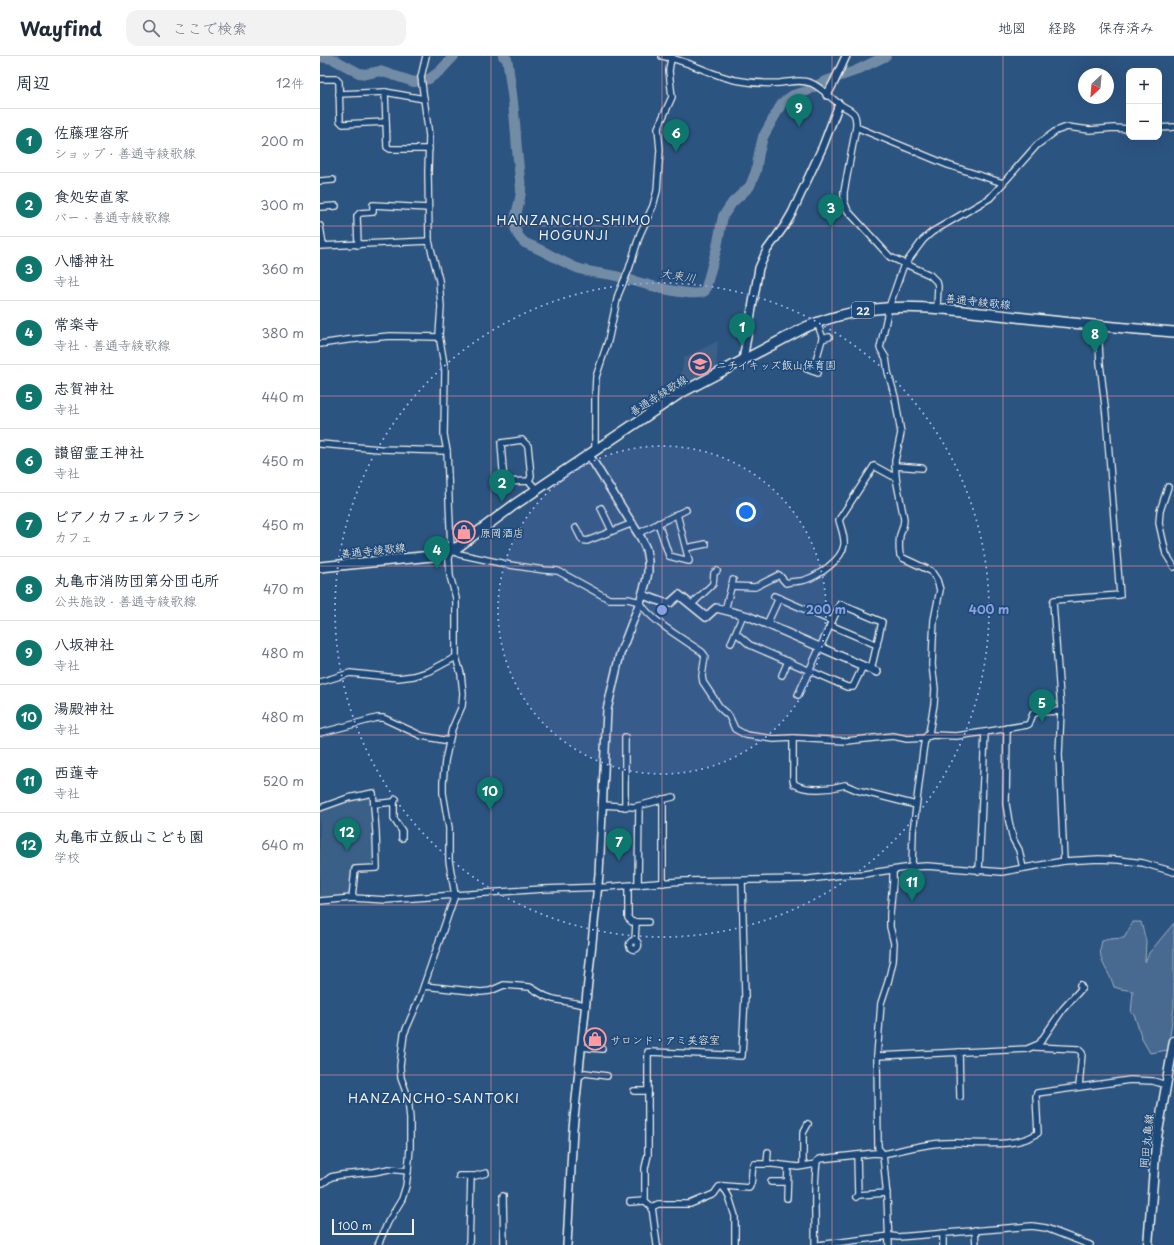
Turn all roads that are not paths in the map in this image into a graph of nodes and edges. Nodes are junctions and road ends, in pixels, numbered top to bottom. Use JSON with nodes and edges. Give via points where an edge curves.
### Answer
{"nodes":[{"id":1,"x":426,"y":56,"type":"edge"},
{"id":2,"x":662,"y":56,"type":"edge"},
{"id":3,"x":846,"y":56,"type":"edge"},
{"id":4,"x":672,"y":57,"type":"edge"},
{"id":5,"x":320,"y":79,"type":"edge"},
{"id":6,"x":385,"y":92,"type":"junction"},
{"id":7,"x":339,"y":94,"type":"junction"},
{"id":8,"x":827,"y":95,"type":"junction"},
{"id":9,"x":424,"y":99,"type":"junction"},
{"id":10,"x":839,"y":104,"type":"junction"},
{"id":11,"x":386,"y":122,"type":"junction"},
{"id":12,"x":856,"y":127,"type":"junction"},
{"id":13,"x":1174,"y":127,"type":"edge"},
{"id":14,"x":1162,"y":128,"type":"edge"},
{"id":15,"x":1126,"y":129,"type":"edge"},
{"id":16,"x":429,"y":149,"type":"junction"},
{"id":17,"x":333,"y":180,"type":"dead end"},
{"id":18,"x":320,"y":181,"type":"edge"},
{"id":19,"x":1003,"y":183,"type":"junction"},
{"id":20,"x":336,"y":206,"type":"dead end"},
{"id":21,"x":320,"y":207,"type":"edge"},
{"id":22,"x":428,"y":208,"type":"junction"},
{"id":23,"x":320,"y":226,"type":"edge"},
{"id":24,"x":429,"y":241,"type":"junction"},
{"id":25,"x":321,"y":245,"type":"edge"},
{"id":26,"x":358,"y":245,"type":"junction"},
{"id":27,"x":906,"y":264,"type":"junction"},
{"id":28,"x":889,"y":307,"type":"junction"},
{"id":29,"x":937,"y":308,"type":"junction"},
{"id":30,"x":817,"y":322,"type":"junction"},
{"id":31,"x":1098,"y":326,"type":"junction"},
{"id":32,"x":1174,"y":332,"type":"edge"},
{"id":33,"x":439,"y":337,"type":"junction"},
{"id":34,"x":829,"y":337,"type":"dead end"},
{"id":35,"x":823,"y":339,"type":"junction"},
{"id":36,"x":320,"y":344,"type":"edge"},
{"id":37,"x":743,"y":360,"type":"junction"},
{"id":38,"x":807,"y":369,"type":"dead end"},
{"id":39,"x":320,"y":444,"type":"edge"},
{"id":40,"x":447,"y":451,"type":"junction"},
{"id":41,"x":592,"y":453,"type":"junction"},
{"id":42,"x":895,"y":466,"type":"junction"},
{"id":43,"x":922,"y":468,"type":"dead end"},
{"id":44,"x":896,"y":478,"type":"junction"},
{"id":45,"x":529,"y":481,"type":"junction"},
{"id":46,"x":1168,"y":487,"type":"dead end"},
{"id":47,"x":537,"y":490,"type":"junction"},
{"id":48,"x":601,"y":508,"type":"dead end"},
{"id":49,"x":686,"y":510,"type":"dead end"},
{"id":50,"x":677,"y":514,"type":"junction"},
{"id":51,"x":633,"y":523,"type":"junction"},
{"id":52,"x":658,"y":524,"type":"junction"},
{"id":53,"x":576,"y":528,"type":"dead end"},
{"id":54,"x":612,"y":531,"type":"junction"},
{"id":55,"x":639,"y":533,"type":"junction"},
{"id":56,"x":706,"y":544,"type":"dead end"},
{"id":57,"x":686,"y":548,"type":"junction"},
{"id":58,"x":451,"y":550,"type":"junction"},
{"id":59,"x":320,"y":567,"type":"edge"},
{"id":60,"x":1174,"y":567,"type":"edge"},
{"id":61,"x":717,"y":571,"type":"dead end"},
{"id":62,"x":641,"y":598,"type":"junction"},
{"id":63,"x":691,"y":605,"type":"junction"},
{"id":64,"x":725,"y":610,"type":"junction"},
{"id":65,"x":743,"y":615,"type":"junction"},
{"id":66,"x":831,"y":623,"type":"junction"},
{"id":67,"x":768,"y":624,"type":"junction"},
{"id":68,"x":736,"y":633,"type":"junction"},
{"id":69,"x":731,"y":643,"type":"dead end"},
{"id":70,"x":877,"y":645,"type":"junction"},
{"id":71,"x":820,"y":648,"type":"junction"},
{"id":72,"x":456,"y":657,"type":"junction"},
{"id":73,"x":788,"y":661,"type":"junction"},
{"id":74,"x":863,"y":666,"type":"junction"},
{"id":75,"x":809,"y":671,"type":"junction"},
{"id":76,"x":874,"y":671,"type":"joint"},
{"id":77,"x":782,"y":675,"type":"dead end"},
{"id":78,"x":320,"y":682,"type":"edge"},
{"id":79,"x":798,"y":695,"type":"dead end"},
{"id":80,"x":1061,"y":711,"type":"junction"},
{"id":81,"x":1007,"y":728,"type":"junction"},
{"id":82,"x":985,"y":732,"type":"junction"},
{"id":83,"x":320,"y":733,"type":"edge"},
{"id":84,"x":625,"y":737,"type":"dead end"},
{"id":85,"x":793,"y":738,"type":"junction"},
{"id":86,"x":925,"y":738,"type":"junction"},
{"id":87,"x":449,"y":741,"type":"junction"},
{"id":88,"x":673,"y":797,"type":"dead end"},
{"id":89,"x":663,"y":799,"type":"junction"},
{"id":90,"x":374,"y":804,"type":"junction"},
{"id":91,"x":603,"y":805,"type":"junction"},
{"id":92,"x":916,"y":805,"type":"junction"},
{"id":93,"x":639,"y":806,"type":"junction"},
{"id":94,"x":625,"y":807,"type":"junction"},
{"id":95,"x":320,"y":808,"type":"edge"},
{"id":96,"x":402,"y":838,"type":"dead end"},
{"id":97,"x":1064,"y":861,"type":"junction"},
{"id":98,"x":912,"y":867,"type":"junction"},
{"id":99,"x":1023,"y":868,"type":"junction"},
{"id":100,"x":893,"y":871,"type":"junction"},
{"id":101,"x":979,"y":871,"type":"junction"},
{"id":102,"x":1174,"y":872,"type":"edge"},
{"id":103,"x":742,"y":881,"type":"junction"},
{"id":104,"x":663,"y":883,"type":"junction"},
{"id":105,"x":638,"y":885,"type":"junction"},
{"id":106,"x":628,"y":886,"type":"junction"},
{"id":107,"x":598,"y":888,"type":"junction"},
{"id":108,"x":455,"y":895,"type":"junction"},
{"id":109,"x":352,"y":898,"type":"junction"},
{"id":110,"x":320,"y":901,"type":"edge"},
{"id":111,"x":636,"y":922,"type":"junction"},
{"id":112,"x":648,"y":922,"type":"dead end"},
{"id":113,"x":635,"y":941,"type":"dead end"},
{"id":114,"x":1080,"y":985,"type":"dead end"},
{"id":115,"x":424,"y":986,"type":"junction"},
{"id":116,"x":585,"y":1005,"type":"junction"},
{"id":117,"x":1174,"y":1041,"type":"edge"},
{"id":118,"x":581,"y":1047,"type":"junction"},
{"id":119,"x":1035,"y":1047,"type":"junction"},
{"id":120,"x":602,"y":1049,"type":"dead end"},
{"id":121,"x":959,"y":1052,"type":"junction"},
{"id":122,"x":877,"y":1056,"type":"junction"},
{"id":123,"x":607,"y":1076,"type":"dead end"},
{"id":124,"x":578,"y":1077,"type":"junction"},
{"id":125,"x":1166,"y":1085,"type":"junction"},
{"id":126,"x":1078,"y":1087,"type":"junction"},
{"id":127,"x":634,"y":1091,"type":"dead end"},
{"id":128,"x":648,"y":1091,"type":"junction"},
{"id":129,"x":960,"y":1097,"type":"dead end"},
{"id":130,"x":808,"y":1124,"type":"dead end"},
{"id":131,"x":768,"y":1152,"type":"dead end"},
{"id":132,"x":883,"y":1154,"type":"junction"},
{"id":133,"x":857,"y":1155,"type":"junction"},
{"id":134,"x":767,"y":1164,"type":"junction"},
{"id":135,"x":816,"y":1164,"type":"junction"},
{"id":136,"x":788,"y":1166,"type":"junction"},
{"id":137,"x":803,"y":1166,"type":"junction"},
{"id":138,"x":408,"y":1171,"type":"junction"},
{"id":139,"x":486,"y":1173,"type":"dead end"},
{"id":140,"x":459,"y":1176,"type":"dead end"},
{"id":141,"x":471,"y":1176,"type":"junction"},
{"id":142,"x":771,"y":1182,"type":"dead end"},
{"id":143,"x":787,"y":1182,"type":"junction"},
{"id":144,"x":320,"y":1183,"type":"edge"},
{"id":145,"x":723,"y":1186,"type":"junction"},
{"id":146,"x":887,"y":1193,"type":"junction"},
{"id":147,"x":503,"y":1196,"type":"dead end"},
{"id":148,"x":787,"y":1198,"type":"dead end"},
{"id":149,"x":645,"y":1201,"type":"junction"},
{"id":150,"x":630,"y":1202,"type":"dead end"},
{"id":151,"x":652,"y":1207,"type":"junction"},
{"id":152,"x":975,"y":1230,"type":"junction"},
{"id":153,"x":943,"y":1233,"type":"junction"},
{"id":154,"x":890,"y":1236,"type":"junction"},
{"id":155,"x":378,"y":1245,"type":"edge"},
{"id":156,"x":469,"y":1245,"type":"edge"},
{"id":157,"x":504,"y":1245,"type":"edge"},
{"id":158,"x":567,"y":1245,"type":"edge"},
{"id":159,"x":656,"y":1245,"type":"edge"},
{"id":160,"x":735,"y":1245,"type":"edge"},
{"id":161,"x":815,"y":1245,"type":"edge"},
{"id":162,"x":818,"y":1245,"type":"edge"},
{"id":163,"x":889,"y":1245,"type":"edge"},
{"id":164,"x":944,"y":1245,"type":"edge"},
{"id":165,"x":976,"y":1245,"type":"edge"},
{"id":166,"x":1090,"y":1245,"type":"edge"},
{"id":167,"x":1148,"y":1245,"type":"edge"}],
"edges":[{"from":1,"to":9,"type":"street","via":[[421,77]]},
{"from":2,"to":4,"type":"street"},
{"from":3,"to":8,"type":"street"},
{"from":4,"to":8,"type":"street","via":[[735,80],[760,83],[800,80],[812,83]]},
{"from":4,"to":41,"type":"street","via":[[669,71],[672,97],[658,128],[660,150],[657,191],[618,295],[608,341],[596,377]]},
{"from":5,"to":7,"type":"street","via":[[336,79],[339,82]]},
{"from":6,"to":7,"type":"street"},
{"from":6,"to":9,"type":"street"},
{"from":6,"to":11,"type":"street"},
{"from":7,"to":11,"type":"street","via":[[340,121],[343,124]]},
{"from":8,"to":10,"type":"street"},
{"from":9,"to":16,"type":"street"},
{"from":10,"to":12,"type":"street","via":[[852,111],[857,118]]},
{"from":10,"to":37,"type":"street","via":[[792,213],[767,250],[759,268]]},
{"from":11,"to":16,"type":"street","via":[[387,147],[390,149]]},
{"from":12,"to":19,"type":"street","via":[[948,165]]},
{"from":12,"to":27,"type":"street","via":[[844,202],[855,220],[890,257]]},
{"from":13,"to":14,"type":"street"},
{"from":15,"to":19,"type":"street","via":[[1090,130],[1067,127],[1056,131],[1038,145]]},
{"from":16,"to":22,"type":"street"},
{"from":17,"to":18,"type":"street"},
{"from":19,"to":27,"type":"street","via":[[990,198],[932,232]]},
{"from":20,"to":21,"type":"street"},
{"from":22,"to":24,"type":"street"},
{"from":22,"to":26,"type":"street","via":[[373,205],[373,212],[360,213],[357,216]]},
{"from":23,"to":25,"type":"street"},
{"from":24,"to":26,"type":"street"},
{"from":24,"to":33,"type":"street","via":[[439,280]]},
{"from":25,"to":26,"type":"street"},
{"from":27,"to":28,"type":"street"},
{"from":27,"to":29,"type":"street","via":[[930,275],[937,282]]},
{"from":28,"to":29,"type":"main road","name":"善通寺綾歌線","number":"22"},
{"from":28,"to":30,"type":"main road","name":"善通寺綾歌線","number":"22","via":[[846,313]]},
{"from":28,"to":42,"type":"street","via":[[880,348],[886,358],[900,421],[901,434]]},
{"from":29,"to":31,"type":"main road","name":"善通寺綾歌線","number":"22"},
{"from":30,"to":35,"type":"street"},
{"from":30,"to":37,"type":"main road","name":"善通寺綾歌線","number":"22"},
{"from":31,"to":32,"type":"main road","name":"善通寺綾歌線","number":"22"},
{"from":31,"to":80,"type":"street","via":[[1120,595],[1054,600]]},
{"from":33,"to":36,"type":"street","via":[[390,336]]},
{"from":33,"to":40,"type":"street","via":[[445,370],[444,435]]},
{"from":34,"to":35,"type":"street"},
{"from":35,"to":38,"type":"street","via":[[816,372]]},
{"from":37,"to":41,"type":"main road","name":"善通寺綾歌線","number":"22","via":[[679,394]]},
{"from":39,"to":40,"type":"street"},
{"from":40,"to":58,"type":"street"},
{"from":41,"to":47,"type":"main road","name":"善通寺綾歌線","number":"22"},
{"from":41,"to":51,"type":"street"},
{"from":42,"to":43,"type":"street"},
{"from":42,"to":44,"type":"street"},
{"from":44,"to":64,"type":"street","via":[[872,465],[859,494],[839,520],[844,546],[833,565],[813,579],[786,583],[779,575],[755,587],[732,583]]},
{"from":44,"to":86,"type":"street","via":[[904,519],[900,535],[900,555],[931,571],[940,590],[932,639],[934,704],[929,733]]},
{"from":45,"to":45,"type":"street","via":[[528,446],[522,440],[501,443],[504,482]]},
{"from":45,"to":47,"type":"street"},
{"from":46,"to":60,"type":"street","via":[[1160,511],[1159,524],[1166,554]]},
{"from":47,"to":58,"type":"main road","name":"善通寺綾歌線","number":"22","via":[[466,542]]},
{"from":48,"to":54,"type":"street"},
{"from":49,"to":50,"type":"street"},
{"from":50,"to":52,"type":"street"},
{"from":50,"to":57,"type":"street"},
{"from":51,"to":54,"type":"street"},
{"from":51,"to":55,"type":"street"},
{"from":52,"to":55,"type":"street"},
{"from":52,"to":57,"type":"street","via":[[669,556],[690,560]]},
{"from":53,"to":54,"type":"street","via":[[582,540],[587,541]]},
{"from":55,"to":62,"type":"street","via":[[648,560],[648,572]]},
{"from":56,"to":57,"type":"street"},
{"from":58,"to":59,"type":"main road","name":"善通寺綾歌線","number":"22","via":[[418,558]]},
{"from":58,"to":62,"type":"street","via":[[510,565],[558,571],[609,599]]},
{"from":58,"to":72,"type":"street","via":[[450,576],[456,598]]},
{"from":61,"to":63,"type":"street","via":[[714,573],[713,584]]},
{"from":62,"to":63,"type":"street","via":[[670,603],[679,595]]},
{"from":62,"to":85,"type":"street","via":[[643,607],[705,656],[703,682],[721,709],[729,716],[734,729],[756,737]]},
{"from":62,"to":91,"type":"street","via":[[620,654],[608,710]]},
{"from":63,"to":64,"type":"street","via":[[706,617],[716,608]]},
{"from":64,"to":65,"type":"street"},
{"from":65,"to":67,"type":"street"},
{"from":65,"to":68,"type":"street"},
{"from":66,"to":67,"type":"street","via":[[777,597]]},
{"from":66,"to":70,"type":"street"},
{"from":66,"to":70,"type":"street","via":[[840,604],[882,622]]},
{"from":66,"to":71,"type":"street"},
{"from":67,"to":71,"type":"street"},
{"from":68,"to":69,"type":"street"},
{"from":68,"to":73,"type":"street","via":[[750,645]]},
{"from":70,"to":76,"type":"street"},
{"from":71,"to":74,"type":"street"},
{"from":71,"to":75,"type":"street"},
{"from":72,"to":78,"type":"street","via":[[430,671],[414,676],[398,678],[350,673]]},
{"from":72,"to":87,"type":"street","via":[[463,700]]},
{"from":73,"to":75,"type":"street"},
{"from":73,"to":77,"type":"street"},
{"from":74,"to":75,"type":"street","via":[[853,687],[847,687]]},
{"from":74,"to":76,"type":"street"},
{"from":75,"to":79,"type":"street"},
{"from":80,"to":81,"type":"street","via":[[1038,712],[1033,714],[1029,724]]},
{"from":80,"to":97,"type":"street","via":[[1059,755]]},
{"from":81,"to":82,"type":"street"},
{"from":81,"to":99,"type":"street","via":[[1008,816]]},
{"from":82,"to":86,"type":"street","via":[[956,736],[932,735]]},
{"from":82,"to":101,"type":"street"},
{"from":83,"to":87,"type":"street","via":[[383,718],[422,736]]},
{"from":84,"to":94,"type":"street"},
{"from":85,"to":86,"type":"street","via":[[846,741],[893,736],[907,739]]},
{"from":85,"to":92,"type":"street","via":[[793,780],[800,788],[835,788],[845,785]]},
{"from":86,"to":92,"type":"street"},
{"from":87,"to":108,"type":"street","via":[[443,788],[449,828],[449,861]]},
{"from":88,"to":89,"type":"street"},
{"from":89,"to":93,"type":"street"},
{"from":89,"to":104,"type":"street"},
{"from":90,"to":95,"type":"street","via":[[373,793]]},
{"from":90,"to":96,"type":"street","via":[[395,800],[394,819],[402,831]]},
{"from":90,"to":109,"type":"street","via":[[377,868],[355,869]]},
{"from":91,"to":94,"type":"street"},
{"from":91,"to":107,"type":"street"},
{"from":92,"to":98,"type":"street"},
{"from":93,"to":94,"type":"street"},
{"from":93,"to":105,"type":"street"},
{"from":97,"to":99,"type":"street"},
{"from":97,"to":102,"type":"street","via":[[1119,860],[1143,863]]},
{"from":98,"to":100,"type":"street"},
{"from":98,"to":101,"type":"street","via":[[949,867]]},
{"from":99,"to":101,"type":"street","via":[[1002,872]]},
{"from":100,"to":103,"type":"street","via":[[809,879]]},
{"from":100,"to":122,"type":"street","via":[[890,914],[894,943],[893,961],[881,1003]]},
{"from":103,"to":104,"type":"street"},
{"from":103,"to":128,"type":"street","via":[[745,996],[742,1056],[648,1052]]},
{"from":104,"to":105,"type":"street"},
{"from":105,"to":106,"type":"street"},
{"from":106,"to":107,"type":"street"},
{"from":106,"to":111,"type":"street","via":[[628,918]]},
{"from":107,"to":108,"type":"street"},
{"from":107,"to":116,"type":"street"},
{"from":108,"to":109,"type":"street","via":[[387,900]]},
{"from":108,"to":115,"type":"street"},
{"from":109,"to":110,"type":"street"},
{"from":111,"to":112,"type":"street"},
{"from":111,"to":113,"type":"street"},
{"from":114,"to":119,"type":"street","via":[[1082,988]]},
{"from":115,"to":116,"type":"street","via":[[481,992],[504,985],[530,987],[554,1000]]},
{"from":115,"to":138,"type":"street","via":[[404,1034],[400,1066],[401,1078],[408,1097],[410,1119]]},
{"from":116,"to":118,"type":"street"},
{"from":117,"to":125,"type":"main road","name":"岡田丸亀線"},
{"from":118,"to":120,"type":"street"},
{"from":118,"to":124,"type":"street"},
{"from":119,"to":121,"type":"street"},
{"from":119,"to":126,"type":"street","via":[[1078,1049],[1082,1053]]},
{"from":121,"to":122,"type":"street"},
{"from":121,"to":129,"type":"street"},
{"from":122,"to":132,"type":"street","via":[[878,1148]]},
{"from":123,"to":124,"type":"street","via":[[585,1074]]},
{"from":124,"to":158,"type":"street"},
{"from":125,"to":126,"type":"street","via":[[1142,1080]]},
{"from":125,"to":167,"type":"main road","name":"岡田丸亀線","via":[[1156,1143]]},
{"from":126,"to":132,"type":"street","via":[[1037,1093],[1038,1133],[1031,1138],[1014,1142],[944,1143]]},
{"from":127,"to":128,"type":"street"},
{"from":128,"to":149,"type":"street"},
{"from":130,"to":137,"type":"street","via":[[803,1133]]},
{"from":131,"to":134,"type":"street"},
{"from":132,"to":133,"type":"street"},
{"from":132,"to":146,"type":"street"},
{"from":133,"to":135,"type":"street","via":[[820,1159]]},
{"from":133,"to":146,"type":"street","via":[[857,1196]]},
{"from":134,"to":136,"type":"street"},
{"from":134,"to":145,"type":"street","via":[[754,1164],[749,1188]]},
{"from":135,"to":137,"type":"street"},
{"from":135,"to":161,"type":"street"},
{"from":136,"to":137,"type":"street"},
{"from":136,"to":143,"type":"street"},
{"from":138,"to":144,"type":"street","via":[[389,1169],[331,1177]]},
{"from":138,"to":155,"type":"street","via":[[402,1199]]},
{"from":139,"to":141,"type":"street"},
{"from":140,"to":141,"type":"street"},
{"from":141,"to":156,"type":"street"},
{"from":142,"to":143,"type":"street"},
{"from":143,"to":148,"type":"street"},
{"from":145,"to":151,"type":"street","via":[[714,1194],[690,1204],[658,1204]]},
{"from":145,"to":160,"type":"street","via":[[735,1216]]},
{"from":146,"to":154,"type":"street"},
{"from":147,"to":157,"type":"street"},
{"from":149,"to":150,"type":"street"},
{"from":149,"to":151,"type":"street"},
{"from":151,"to":159,"type":"street"},
{"from":152,"to":153,"type":"street"},
{"from":152,"to":165,"type":"street"},
{"from":152,"to":166,"type":"street","via":[[1039,1226]]},
{"from":153,"to":154,"type":"street"},
{"from":153,"to":164,"type":"street"},
{"from":154,"to":162,"type":"street"},
{"from":154,"to":163,"type":"street"}]}
